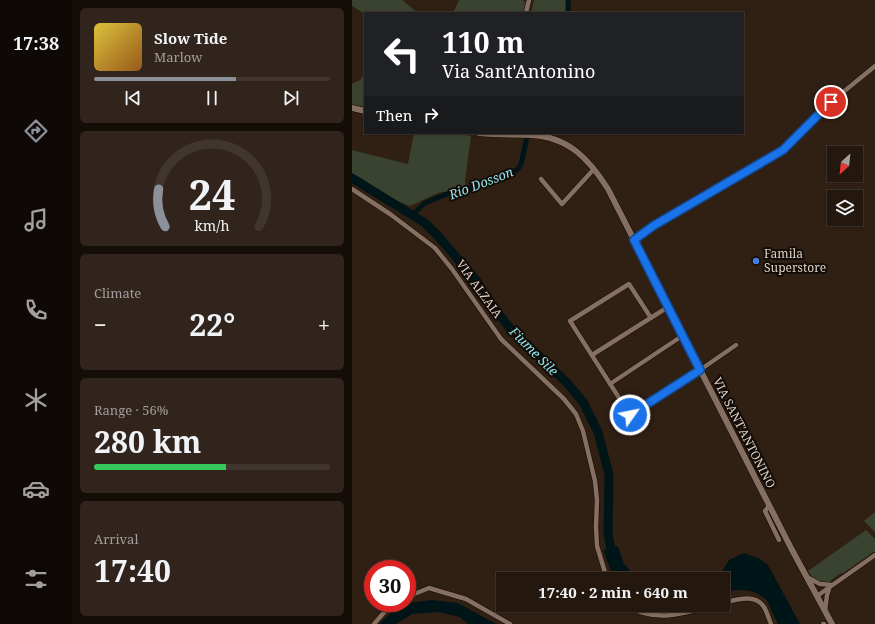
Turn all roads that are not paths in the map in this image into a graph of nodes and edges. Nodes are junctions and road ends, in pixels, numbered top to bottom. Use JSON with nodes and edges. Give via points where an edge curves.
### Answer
{"nodes":[{"id":1,"x":529,"y":0,"type":"edge"},
{"id":2,"x":526,"y":12,"type":"edge"},
{"id":3,"x":875,"y":66,"type":"edge"},
{"id":4,"x":352,"y":108,"type":"edge"},
{"id":5,"x":364,"y":111,"type":"edge"},
{"id":6,"x":504,"y":134,"type":"edge"},
{"id":7,"x":546,"y":134,"type":"edge"},
{"id":8,"x":594,"y":169,"type":"junction"},
{"id":9,"x":541,"y":179,"type":"dead end"},
{"id":10,"x":352,"y":189,"type":"edge"},
{"id":11,"x":634,"y":240,"type":"junction"},
{"id":12,"x":668,"y":307,"type":"junction"},
{"id":13,"x":651,"y":318,"type":"junction"},
{"id":14,"x":682,"y":336,"type":"junction"},
{"id":15,"x":736,"y":345,"type":"dead end"},
{"id":16,"x":592,"y":355,"type":"junction"},
{"id":17,"x":700,"y":370,"type":"junction"},
{"id":18,"x":610,"y":384,"type":"junction"},
{"id":19,"x":769,"y":506,"type":"junction"},
{"id":20,"x":779,"y":540,"type":"dead end"},
{"id":21,"x":875,"y":555,"type":"edge"},
{"id":22,"x":606,"y":572,"type":"edge"},
{"id":23,"x":806,"y":577,"type":"junction"},
{"id":24,"x":831,"y":585,"type":"junction"},
{"id":25,"x":416,"y":593,"type":"edge"},
{"id":26,"x":817,"y":596,"type":"junction"},
{"id":27,"x":730,"y":602,"type":"edge"},
{"id":28,"x":825,"y":611,"type":"junction"},
{"id":29,"x":384,"y":612,"type":"edge"},
{"id":30,"x":636,"y":612,"type":"edge"},
{"id":31,"x":686,"y":612,"type":"edge"},
{"id":32,"x":374,"y":624,"type":"edge"},
{"id":33,"x":510,"y":624,"type":"edge"},
{"id":34,"x":771,"y":624,"type":"edge"},
{"id":35,"x":832,"y":624,"type":"edge"}],
"edges":[{"from":1,"to":2,"type":"street"},
{"from":3,"to":11,"type":"street","via":[[831,102],[783,150],[653,226]]},
{"from":4,"to":5,"type":"main road"},
{"from":6,"to":7,"type":"main road","name":"VIA SANT'ANTONINO"},
{"from":7,"to":8,"type":"main road","name":"VIA SANT'ANTONINO","via":[[579,153]]},
{"from":8,"to":9,"type":"street","via":[[562,204]]},
{"from":8,"to":11,"type":"main road","name":"VIA SANT'ANTONINO","via":[[608,189]]},
{"from":10,"to":22,"type":"street","name":"VIA ALZAIA","via":[[434,248],[452,269],[501,339],[564,399],[576,414],[583,431],[595,481],[597,546]]},
{"from":11,"to":12,"type":"main road","name":"VIA SANT'ANTONINO"},
{"from":12,"to":13,"type":"street"},
{"from":12,"to":14,"type":"main road","name":"VIA SANT'ANTONINO"},
{"from":13,"to":16,"type":"street"},
{"from":13,"to":16,"type":"street","via":[[629,284],[570,321]]},
{"from":14,"to":17,"type":"main road","name":"VIA SANT'ANTONINO"},
{"from":14,"to":18,"type":"street"},
{"from":15,"to":17,"type":"street","name":"VIA SANT'ANTONINO"},
{"from":16,"to":18,"type":"street"},
{"from":17,"to":18,"type":"street","via":[[630,415]]},
{"from":17,"to":19,"type":"main road","name":"VIA SANT'ANTONINO"},
{"from":19,"to":20,"type":"street","name":"VIA SANT'ANTONINO","via":[[765,511]]},
{"from":19,"to":23,"type":"main road","name":"VIA SANT'ANTONINO"},
{"from":21,"to":24,"type":"street"},
{"from":23,"to":24,"type":"street","via":[[820,584]]},
{"from":23,"to":26,"type":"main road","name":"VIA SANT'ANTONINO"},
{"from":24,"to":26,"type":"street"},
{"from":24,"to":28,"type":"street"},
{"from":25,"to":33,"type":"street","via":[[429,588],[466,600]]},
{"from":26,"to":28,"type":"main road","name":"VIA SANT'ANTONINO"},
{"from":27,"to":34,"type":"street","via":[[748,598],[760,602]]},
{"from":28,"to":35,"type":"main road","name":"VIA SANT'ANTONINO"},
{"from":29,"to":32,"type":"street"},
{"from":30,"to":31,"type":"street","via":[[660,618]]}]}
